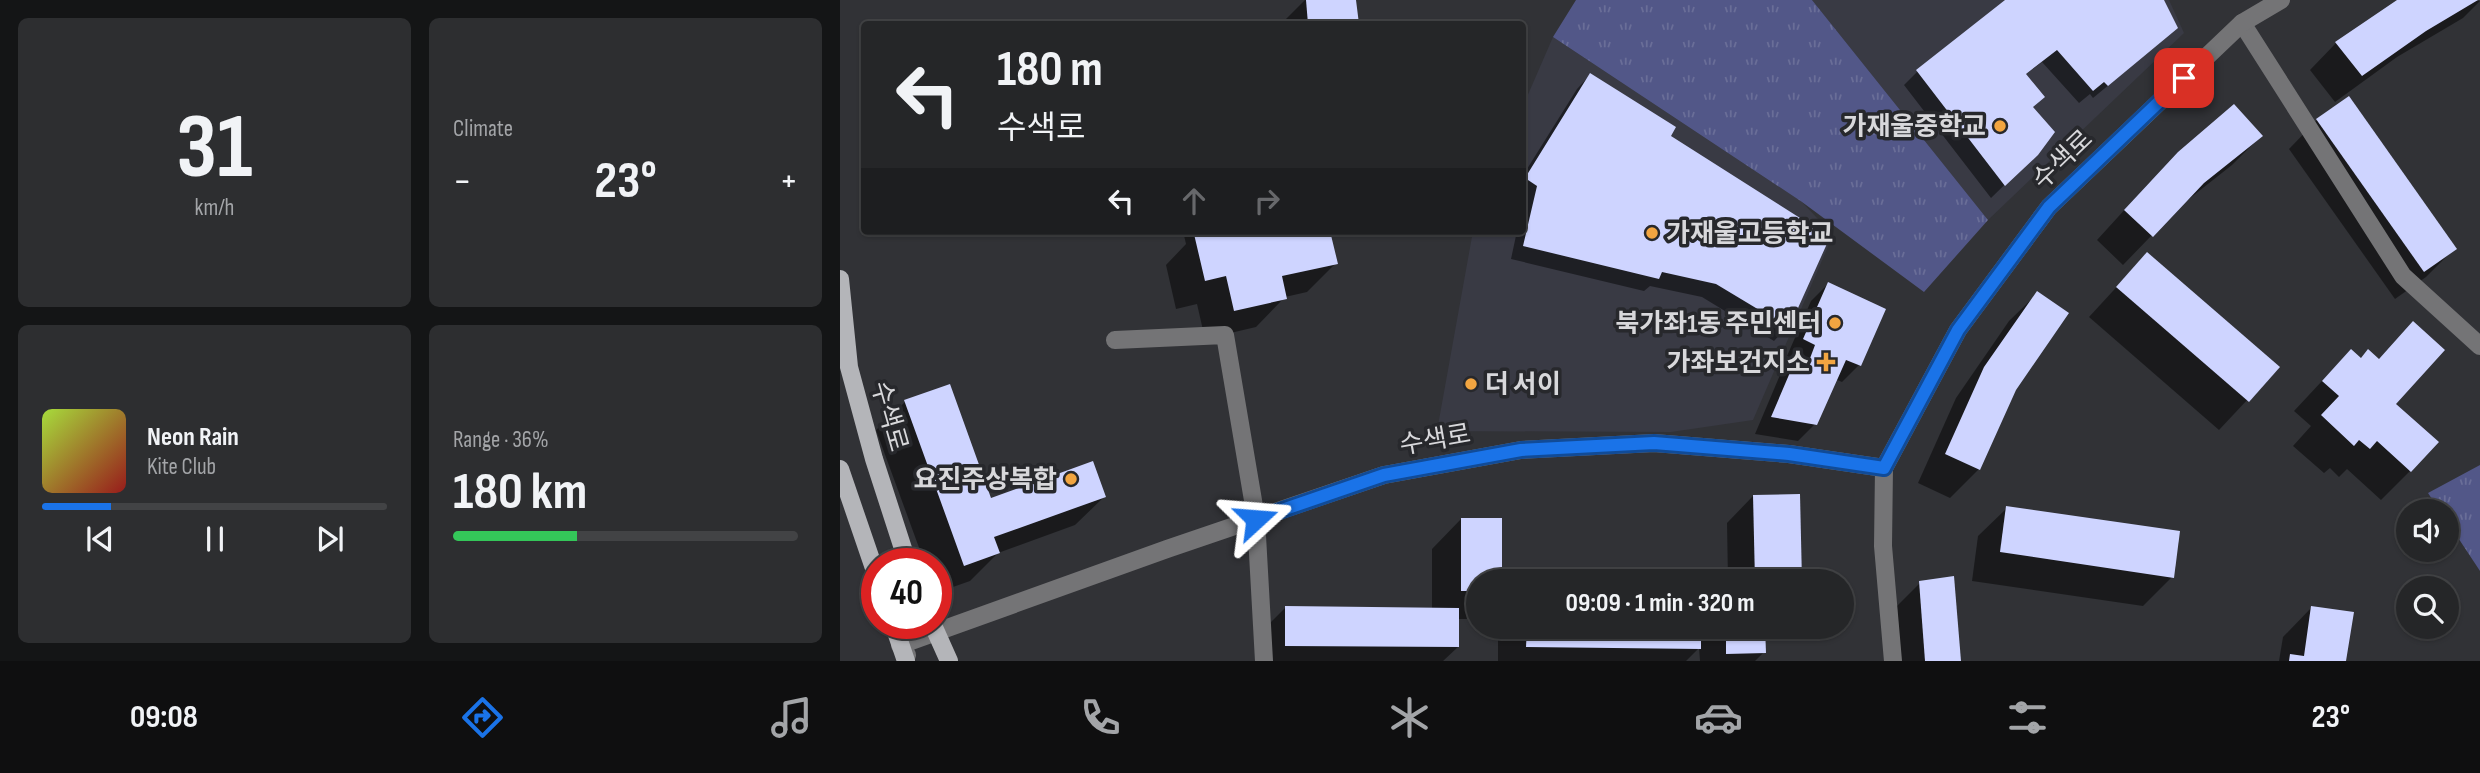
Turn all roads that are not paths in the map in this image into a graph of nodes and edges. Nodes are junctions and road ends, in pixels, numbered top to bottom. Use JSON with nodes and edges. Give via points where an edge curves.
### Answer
{"nodes":[{"id":1,"x":2281,"y":0,"type":"edge"},
{"id":2,"x":2242,"y":23,"type":"junction"},
{"id":3,"x":840,"y":279,"type":"edge"},
{"id":4,"x":1115,"y":340,"type":"dead end"},
{"id":5,"x":2480,"y":346,"type":"edge"},
{"id":6,"x":1884,"y":468,"type":"junction"},
{"id":7,"x":840,"y":470,"type":"edge"},
{"id":8,"x":1256,"y":519,"type":"junction"},
{"id":9,"x":867,"y":548,"type":"edge"},
{"id":10,"x":903,"y":548,"type":"edge"},
{"id":11,"x":952,"y":622,"type":"edge"},
{"id":12,"x":899,"y":639,"type":"edge"},
{"id":13,"x":923,"y":639,"type":"edge"},
{"id":14,"x":939,"y":639,"type":"edge"},
{"id":15,"x":906,"y":656,"type":"edge"},
{"id":16,"x":949,"y":661,"type":"edge"},
{"id":17,"x":1264,"y":661,"type":"edge"},
{"id":18,"x":1893,"y":661,"type":"edge"}],
"edges":[{"from":1,"to":2,"type":"street","name":"수색로"},
{"from":2,"to":5,"type":"street","via":[[2403,276]]},
{"from":2,"to":6,"type":"street","name":"수색로","via":[[2049,207],[1958,330]]},
{"from":3,"to":10,"type":"main road","name":"수색로","via":[[849,367]]},
{"from":4,"to":8,"type":"street","via":[[1225,335]]},
{"from":6,"to":8,"type":"street","name":"수색로","via":[[1789,454],[1654,443],[1521,450],[1384,475]]},
{"from":6,"to":18,"type":"street","name":"수색로","via":[[1883,546]]},
{"from":7,"to":9,"type":"main road"},
{"from":8,"to":11,"type":"street","name":"수색로"},
{"from":8,"to":17,"type":"street"},
{"from":12,"to":15,"type":"main road","name":"수색로"},
{"from":13,"to":15,"type":"street","name":"수색로"},
{"from":14,"to":16,"type":"main road"}]}
